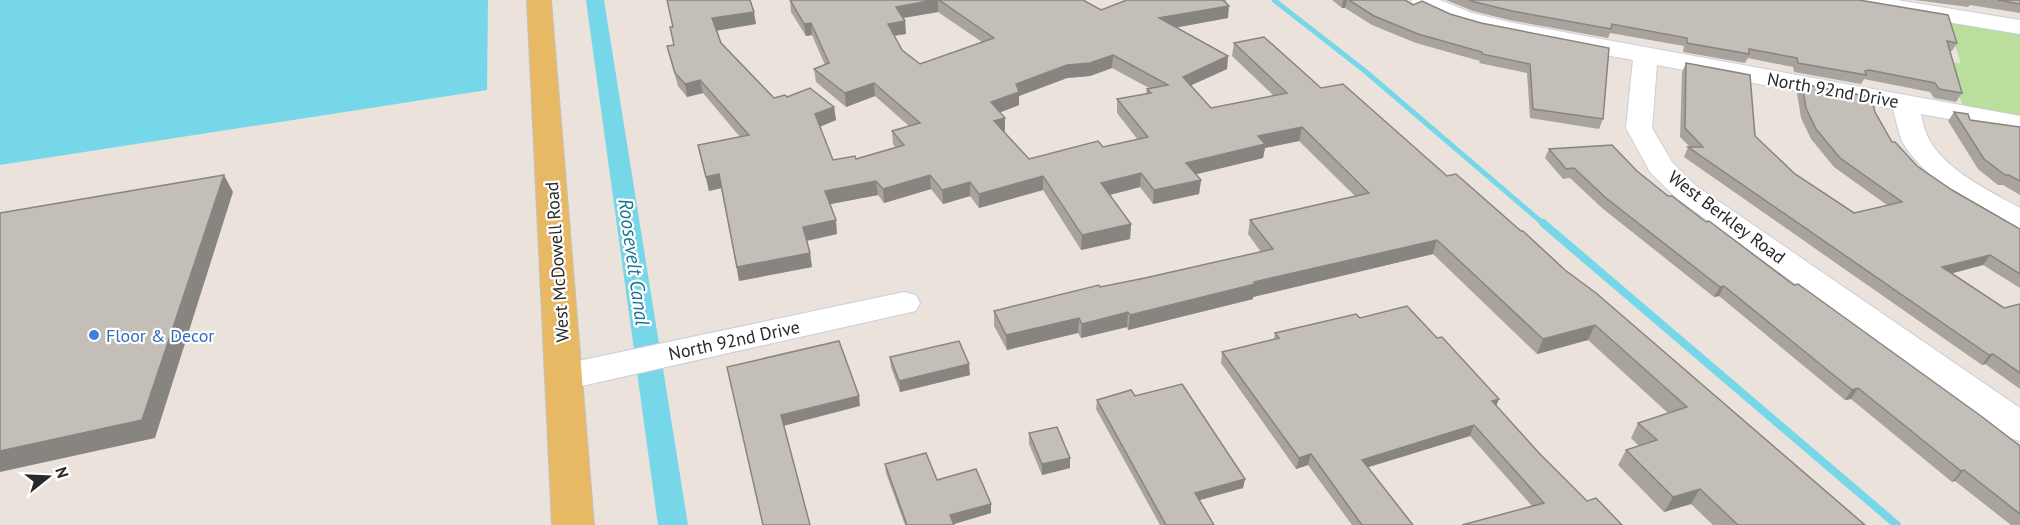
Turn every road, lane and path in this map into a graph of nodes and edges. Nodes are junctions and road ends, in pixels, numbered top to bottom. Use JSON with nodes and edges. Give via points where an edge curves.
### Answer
{"nodes":[{"id":1,"x":539,"y":0,"type":"edge"},
{"id":2,"x":1422,"y":0,"type":"edge"},
{"id":3,"x":1856,"y":0,"type":"edge"},
{"id":4,"x":2020,"y":27,"type":"edge"},
{"id":5,"x":1646,"y":55,"type":"junction"},
{"id":6,"x":1905,"y":103,"type":"junction"},
{"id":7,"x":2020,"y":124,"type":"edge"},
{"id":8,"x":2020,"y":220,"type":"edge"},
{"id":9,"x":904,"y":303,"type":"dead end"},
{"id":10,"x":564,"y":377,"type":"junction"},
{"id":11,"x":2020,"y":426,"type":"edge"},
{"id":12,"x":573,"y":525,"type":"edge"}],
"edges":[{"from":1,"to":10,"type":"main road","name":"West McDowell Road"},
{"from":2,"to":5,"type":"street","via":[[1466,18]]},
{"from":3,"to":4,"type":"street"},
{"from":5,"to":6,"type":"street","name":"North 92nd Drive"},
{"from":5,"to":11,"type":"street","name":"West Berkley Road","via":[[1640,128],[1660,166],[1685,190]]},
{"from":6,"to":7,"type":"street","name":"North 92nd Drive"},
{"from":6,"to":8,"type":"street","via":[[1917,142],[1933,162],[1962,185]]},
{"from":9,"to":10,"type":"street","name":"North 92nd Drive"},
{"from":10,"to":12,"type":"main road","name":"West McDowell Road"}]}
